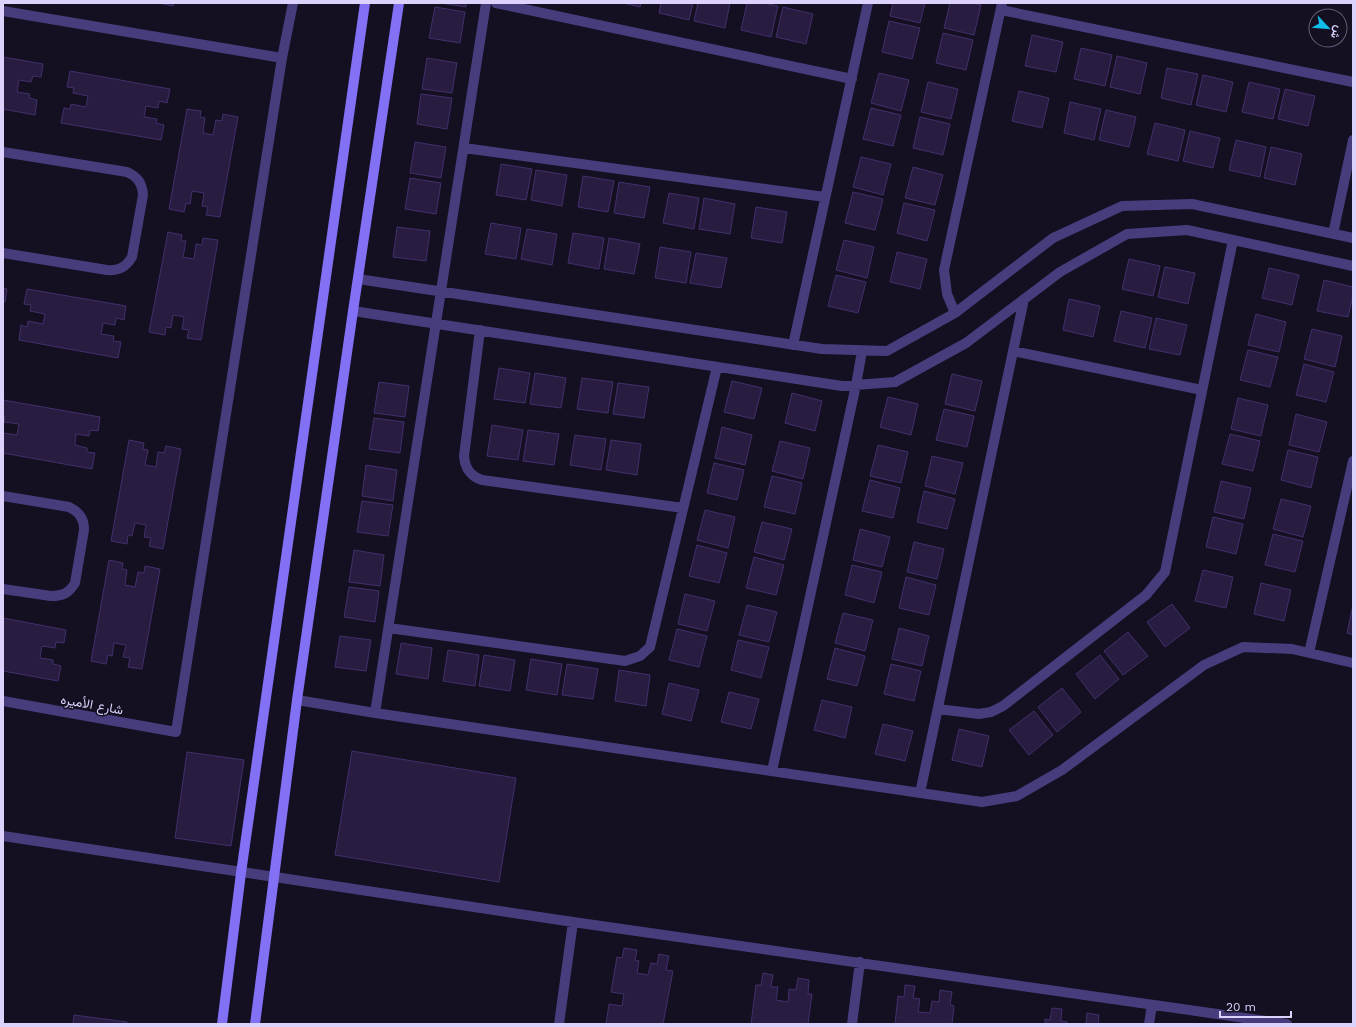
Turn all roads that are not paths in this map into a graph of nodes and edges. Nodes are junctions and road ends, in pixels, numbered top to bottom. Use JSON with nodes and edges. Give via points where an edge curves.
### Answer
{"nodes":[{"id":1,"x":293,"y":3,"type":"edge"},
{"id":2,"x":365,"y":3,"type":"edge"},
{"id":3,"x":400,"y":3,"type":"edge"},
{"id":4,"x":486,"y":3,"type":"edge"},
{"id":5,"x":496,"y":3,"type":"edge"},
{"id":6,"x":868,"y":3,"type":"edge"},
{"id":7,"x":1002,"y":6,"type":"edge"},
{"id":8,"x":3,"y":11,"type":"edge"},
{"id":9,"x":282,"y":58,"type":"junction"},
{"id":10,"x":852,"y":79,"type":"junction"},
{"id":11,"x":1353,"y":82,"type":"edge"},
{"id":12,"x":1353,"y":140,"type":"edge"},
{"id":13,"x":464,"y":148,"type":"junction"},
{"id":14,"x":3,"y":152,"type":"edge"},
{"id":15,"x":825,"y":197,"type":"junction"},
{"id":16,"x":1333,"y":234,"type":"junction"},
{"id":17,"x":1353,"y":238,"type":"edge"},
{"id":18,"x":1233,"y":240,"type":"junction"},
{"id":19,"x":3,"y":253,"type":"edge"},
{"id":20,"x":1353,"y":266,"type":"edge"},
{"id":21,"x":358,"y":279,"type":"junction"},
{"id":22,"x":442,"y":291,"type":"junction"},
{"id":23,"x":1024,"y":298,"type":"junction"},
{"id":24,"x":353,"y":311,"type":"junction"},
{"id":25,"x":955,"y":313,"type":"junction"},
{"id":26,"x":436,"y":323,"type":"junction"},
{"id":27,"x":480,"y":330,"type":"junction"},
{"id":28,"x":793,"y":345,"type":"junction"},
{"id":29,"x":862,"y":351,"type":"junction"},
{"id":30,"x":1013,"y":351,"type":"junction"},
{"id":31,"x":717,"y":367,"type":"junction"},
{"id":32,"x":856,"y":385,"type":"junction"},
{"id":33,"x":1202,"y":390,"type":"junction"},
{"id":34,"x":1353,"y":461,"type":"edge"},
{"id":35,"x":3,"y":496,"type":"edge"},
{"id":36,"x":683,"y":508,"type":"junction"},
{"id":37,"x":3,"y":589,"type":"edge"},
{"id":38,"x":389,"y":628,"type":"junction"},
{"id":39,"x":1309,"y":654,"type":"junction"},
{"id":40,"x":1353,"y":663,"type":"edge"},
{"id":41,"x":297,"y":700,"type":"junction"},
{"id":42,"x":3,"y":701,"type":"edge"},
{"id":43,"x":938,"y":709,"type":"junction"},
{"id":44,"x":375,"y":713,"type":"junction"},
{"id":45,"x":772,"y":772,"type":"junction"},
{"id":46,"x":920,"y":793,"type":"junction"},
{"id":47,"x":3,"y":836,"type":"edge"},
{"id":48,"x":241,"y":872,"type":"junction"},
{"id":49,"x":274,"y":877,"type":"junction"},
{"id":50,"x":573,"y":922,"type":"junction"},
{"id":51,"x":860,"y":962,"type":"junction"},
{"id":52,"x":1152,"y":1004,"type":"junction"},
{"id":53,"x":1270,"y":1023,"type":"edge"},
{"id":54,"x":222,"y":1024,"type":"edge"},
{"id":55,"x":255,"y":1024,"type":"edge"},
{"id":56,"x":559,"y":1024,"type":"edge"},
{"id":57,"x":852,"y":1024,"type":"edge"},
{"id":58,"x":1149,"y":1024,"type":"edge"},
{"id":59,"x":1287,"y":1024,"type":"edge"}],
"edges":[{"from":1,"to":9,"type":"street"},
{"from":2,"to":48,"type":"street"},
{"from":3,"to":21,"type":"street"},
{"from":4,"to":13,"type":"street"},
{"from":5,"to":10,"type":"street"},
{"from":6,"to":10,"type":"street"},
{"from":7,"to":11,"type":"street"},
{"from":7,"to":25,"type":"street","via":[[944,270],[946,294]]},
{"from":8,"to":9,"type":"street"},
{"from":9,"to":42,"type":"street","name":"شارع الأميره","via":[[176,732]]},
{"from":10,"to":15,"type":"street"},
{"from":12,"to":16,"type":"street"},
{"from":13,"to":15,"type":"street"},
{"from":13,"to":22,"type":"street"},
{"from":14,"to":19,"type":"street","via":[[127,172],[140,180],[143,195],[132,257],[122,268],[107,270]]},
{"from":15,"to":28,"type":"street"},
{"from":16,"to":17,"type":"street"},
{"from":16,"to":25,"type":"street","via":[[1192,204],[1122,206],[1053,238]]},
{"from":18,"to":20,"type":"street"},
{"from":18,"to":23,"type":"street","via":[[1187,230],[1127,234],[1060,272]]},
{"from":18,"to":33,"type":"street"},
{"from":21,"to":22,"type":"street"},
{"from":21,"to":24,"type":"street"},
{"from":22,"to":26,"type":"street"},
{"from":22,"to":28,"type":"street"},
{"from":23,"to":30,"type":"street"},
{"from":23,"to":32,"type":"street","via":[[966,343],[895,382]]},
{"from":24,"to":26,"type":"street"},
{"from":24,"to":41,"type":"street"},
{"from":25,"to":29,"type":"street","via":[[887,351]]},
{"from":26,"to":27,"type":"street"},
{"from":26,"to":38,"type":"street"},
{"from":27,"to":31,"type":"street"},
{"from":27,"to":36,"type":"street","via":[[464,456],[464,463],[470,474],[482,480]]},
{"from":28,"to":29,"type":"street"},
{"from":29,"to":32,"type":"street"},
{"from":30,"to":33,"type":"street"},
{"from":30,"to":43,"type":"street"},
{"from":31,"to":32,"type":"street","via":[[842,386]]},
{"from":31,"to":36,"type":"street"},
{"from":32,"to":45,"type":"street"},
{"from":33,"to":43,"type":"street","via":[[1165,572],[1146,595],[1003,706],[979,714]]},
{"from":34,"to":39,"type":"street"},
{"from":35,"to":37,"type":"street","via":[[69,507],[81,516],[84,530],[75,583],[65,594],[51,596]]},
{"from":36,"to":38,"type":"street","via":[[650,646],[640,656],[624,660]]},
{"from":38,"to":44,"type":"street"},
{"from":39,"to":40,"type":"street"},
{"from":39,"to":46,"type":"street","via":[[1292,650],[1242,647],[1204,665],[1062,770],[1017,796],[982,802]]},
{"from":41,"to":44,"type":"street"},
{"from":41,"to":49,"type":"street"},
{"from":43,"to":46,"type":"street"},
{"from":44,"to":45,"type":"street"},
{"from":45,"to":46,"type":"street"},
{"from":47,"to":48,"type":"street"},
{"from":48,"to":49,"type":"street"},
{"from":48,"to":54,"type":"street"},
{"from":49,"to":50,"type":"street"},
{"from":49,"to":55,"type":"street"},
{"from":50,"to":51,"type":"street"},
{"from":50,"to":56,"type":"street"},
{"from":51,"to":52,"type":"street"},
{"from":51,"to":57,"type":"street"},
{"from":52,"to":53,"type":"street"},
{"from":52,"to":58,"type":"street"},
{"from":53,"to":59,"type":"street"}]}
